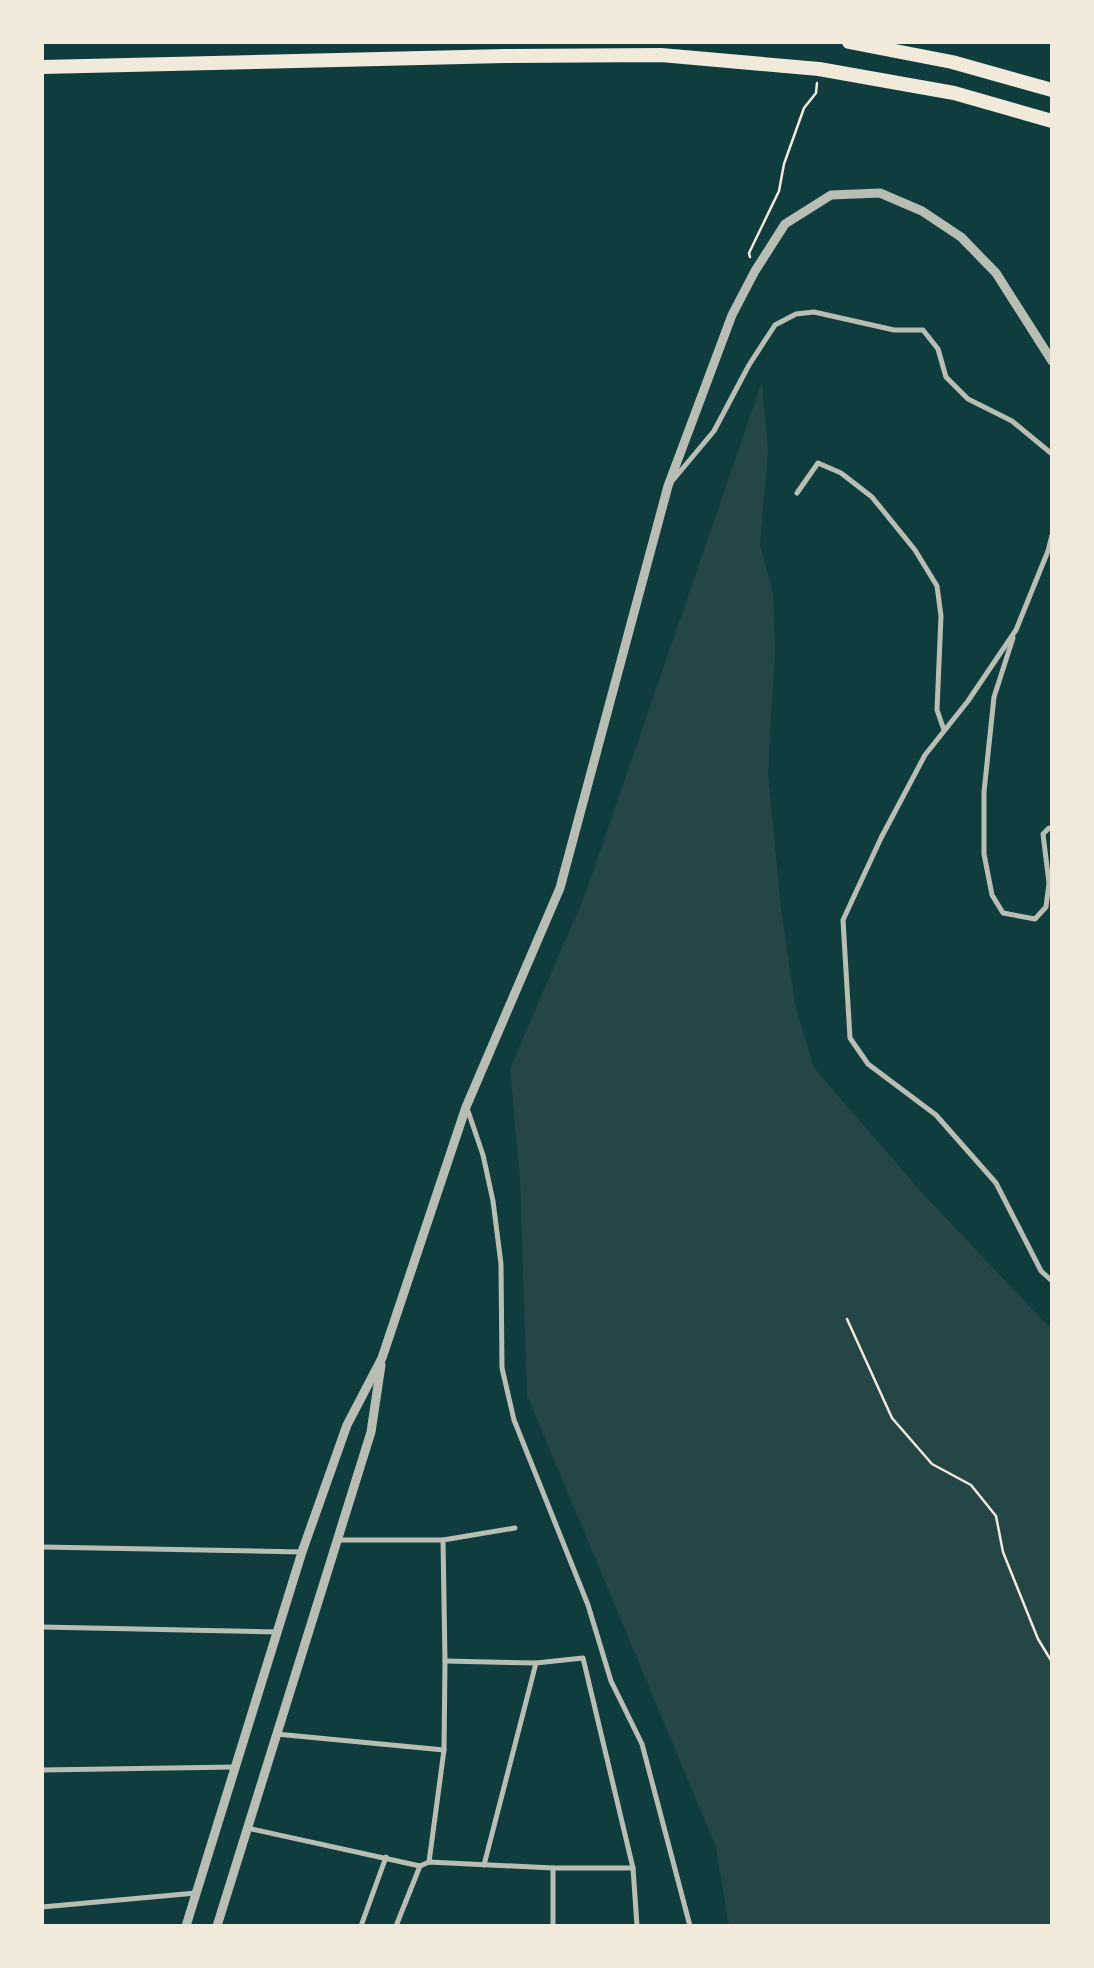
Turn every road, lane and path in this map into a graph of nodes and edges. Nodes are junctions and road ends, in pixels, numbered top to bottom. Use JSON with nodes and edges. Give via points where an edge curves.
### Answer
{"nodes":[{"id":1,"x":849,"y":42,"type":"edge"},
{"id":2,"x":42,"y":67,"type":"edge"},
{"id":3,"x":820,"y":69,"type":"junction"},
{"id":4,"x":1052,"y":90,"type":"edge"},
{"id":5,"x":1052,"y":121,"type":"edge"},
{"id":6,"x":755,"y":271,"type":"junction"},
{"id":7,"x":1052,"y":361,"type":"edge"},
{"id":8,"x":1052,"y":454,"type":"edge"},
{"id":9,"x":668,"y":486,"type":"junction"},
{"id":10,"x":797,"y":493,"type":"dead end"},
{"id":11,"x":1052,"y":535,"type":"edge"},
{"id":12,"x":1016,"y":630,"type":"junction"},
{"id":13,"x":944,"y":730,"type":"junction"},
{"id":14,"x":1052,"y":829,"type":"edge"},
{"id":15,"x":466,"y":1107,"type":"junction"},
{"id":16,"x":1052,"y":1282,"type":"edge"},
{"id":17,"x":847,"y":1319,"type":"dead end"},
{"id":18,"x":382,"y":1358,"type":"junction"},
{"id":19,"x":515,"y":1528,"type":"dead end"},
{"id":20,"x":337,"y":1540,"type":"junction"},
{"id":21,"x":443,"y":1540,"type":"junction"},
{"id":22,"x":42,"y":1547,"type":"edge"},
{"id":23,"x":302,"y":1552,"type":"junction"},
{"id":24,"x":42,"y":1627,"type":"edge"},
{"id":25,"x":279,"y":1632,"type":"junction"},
{"id":26,"x":445,"y":1661,"type":"junction"},
{"id":27,"x":1052,"y":1662,"type":"edge"},
{"id":28,"x":536,"y":1663,"type":"junction"},
{"id":29,"x":276,"y":1734,"type":"junction"},
{"id":30,"x":444,"y":1750,"type":"junction"},
{"id":31,"x":234,"y":1767,"type":"junction"},
{"id":32,"x":42,"y":1770,"type":"edge"},
{"id":33,"x":247,"y":1828,"type":"junction"},
{"id":34,"x":386,"y":1857,"type":"junction"},
{"id":35,"x":429,"y":1862,"type":"junction"},
{"id":36,"x":484,"y":1865,"type":"junction"},
{"id":37,"x":420,"y":1866,"type":"junction"},
{"id":38,"x":553,"y":1868,"type":"junction"},
{"id":39,"x":633,"y":1868,"type":"junction"},
{"id":40,"x":196,"y":1893,"type":"junction"},
{"id":41,"x":42,"y":1907,"type":"edge"},
{"id":42,"x":186,"y":1926,"type":"edge"},
{"id":43,"x":217,"y":1926,"type":"edge"},
{"id":44,"x":361,"y":1926,"type":"edge"},
{"id":45,"x":396,"y":1926,"type":"edge"},
{"id":46,"x":553,"y":1926,"type":"edge"},
{"id":47,"x":637,"y":1926,"type":"edge"},
{"id":48,"x":690,"y":1926,"type":"edge"}],
"edges":[{"from":1,"to":4,"type":"highway","via":[[952,62]]},
{"from":2,"to":3,"type":"highway","via":[[661,55]]},
{"from":3,"to":5,"type":"highway","via":[[954,93]]},
{"from":3,"to":6,"type":"path","via":[[816,93],[804,108],[784,164],[780,191],[749,253]]},
{"from":6,"to":7,"type":"street","via":[[785,224],[808,209],[831,195],[880,193],[922,211],[960,237],[996,273]]},
{"from":6,"to":9,"type":"street","via":[[732,315]]},
{"from":8,"to":9,"type":"street","via":[[1012,421],[968,399],[946,377],[938,349],[923,330],[894,330],[814,312],[796,314],[775,325],[749,365],[714,431]]},
{"from":9,"to":15,"type":"street","via":[[560,888]]},
{"from":10,"to":13,"type":"street","via":[[818,462],[841,473],[872,497],[915,550],[938,593],[941,616],[937,710]]},
{"from":11,"to":12,"type":"street"},
{"from":12,"to":13,"type":"street","via":[[968,701]]},
{"from":12,"to":14,"type":"street","via":[[994,697],[984,792],[984,854],[992,895],[1003,913],[1035,918],[1046,908],[1049,882],[1043,834]]},
{"from":13,"to":16,"type":"street","via":[[925,755],[843,920],[850,1038],[868,1064],[936,1114],[996,1183],[1041,1272]]},
{"from":15,"to":18,"type":"street"},
{"from":15,"to":48,"type":"street","via":[[483,1155],[492,1201],[501,1264],[502,1368],[514,1420],[588,1605],[611,1681],[642,1744]]},
{"from":17,"to":27,"type":"path","via":[[892,1418],[932,1464],[971,1485],[996,1516],[1003,1552],[1038,1639]]},
{"from":18,"to":20,"type":"street","via":[[371,1432]]},
{"from":18,"to":23,"type":"street","via":[[346,1425]]},
{"from":19,"to":21,"type":"street"},
{"from":20,"to":21,"type":"street"},
{"from":20,"to":29,"type":"street"},
{"from":21,"to":26,"type":"street"},
{"from":22,"to":23,"type":"street"},
{"from":23,"to":25,"type":"street"},
{"from":24,"to":25,"type":"street"},
{"from":25,"to":31,"type":"street"},
{"from":26,"to":28,"type":"street"},
{"from":26,"to":30,"type":"street"},
{"from":28,"to":36,"type":"street"},
{"from":28,"to":39,"type":"street","via":[[583,1658]]},
{"from":29,"to":30,"type":"street"},
{"from":29,"to":33,"type":"street"},
{"from":30,"to":35,"type":"street"},
{"from":31,"to":32,"type":"street"},
{"from":31,"to":40,"type":"street"},
{"from":33,"to":34,"type":"street"},
{"from":33,"to":43,"type":"street"},
{"from":34,"to":37,"type":"street"},
{"from":34,"to":44,"type":"street"},
{"from":35,"to":36,"type":"street"},
{"from":35,"to":37,"type":"street"},
{"from":36,"to":38,"type":"street"},
{"from":37,"to":45,"type":"street"},
{"from":38,"to":39,"type":"street"},
{"from":38,"to":46,"type":"street"},
{"from":39,"to":47,"type":"street"},
{"from":40,"to":41,"type":"street"},
{"from":40,"to":42,"type":"street"}]}
